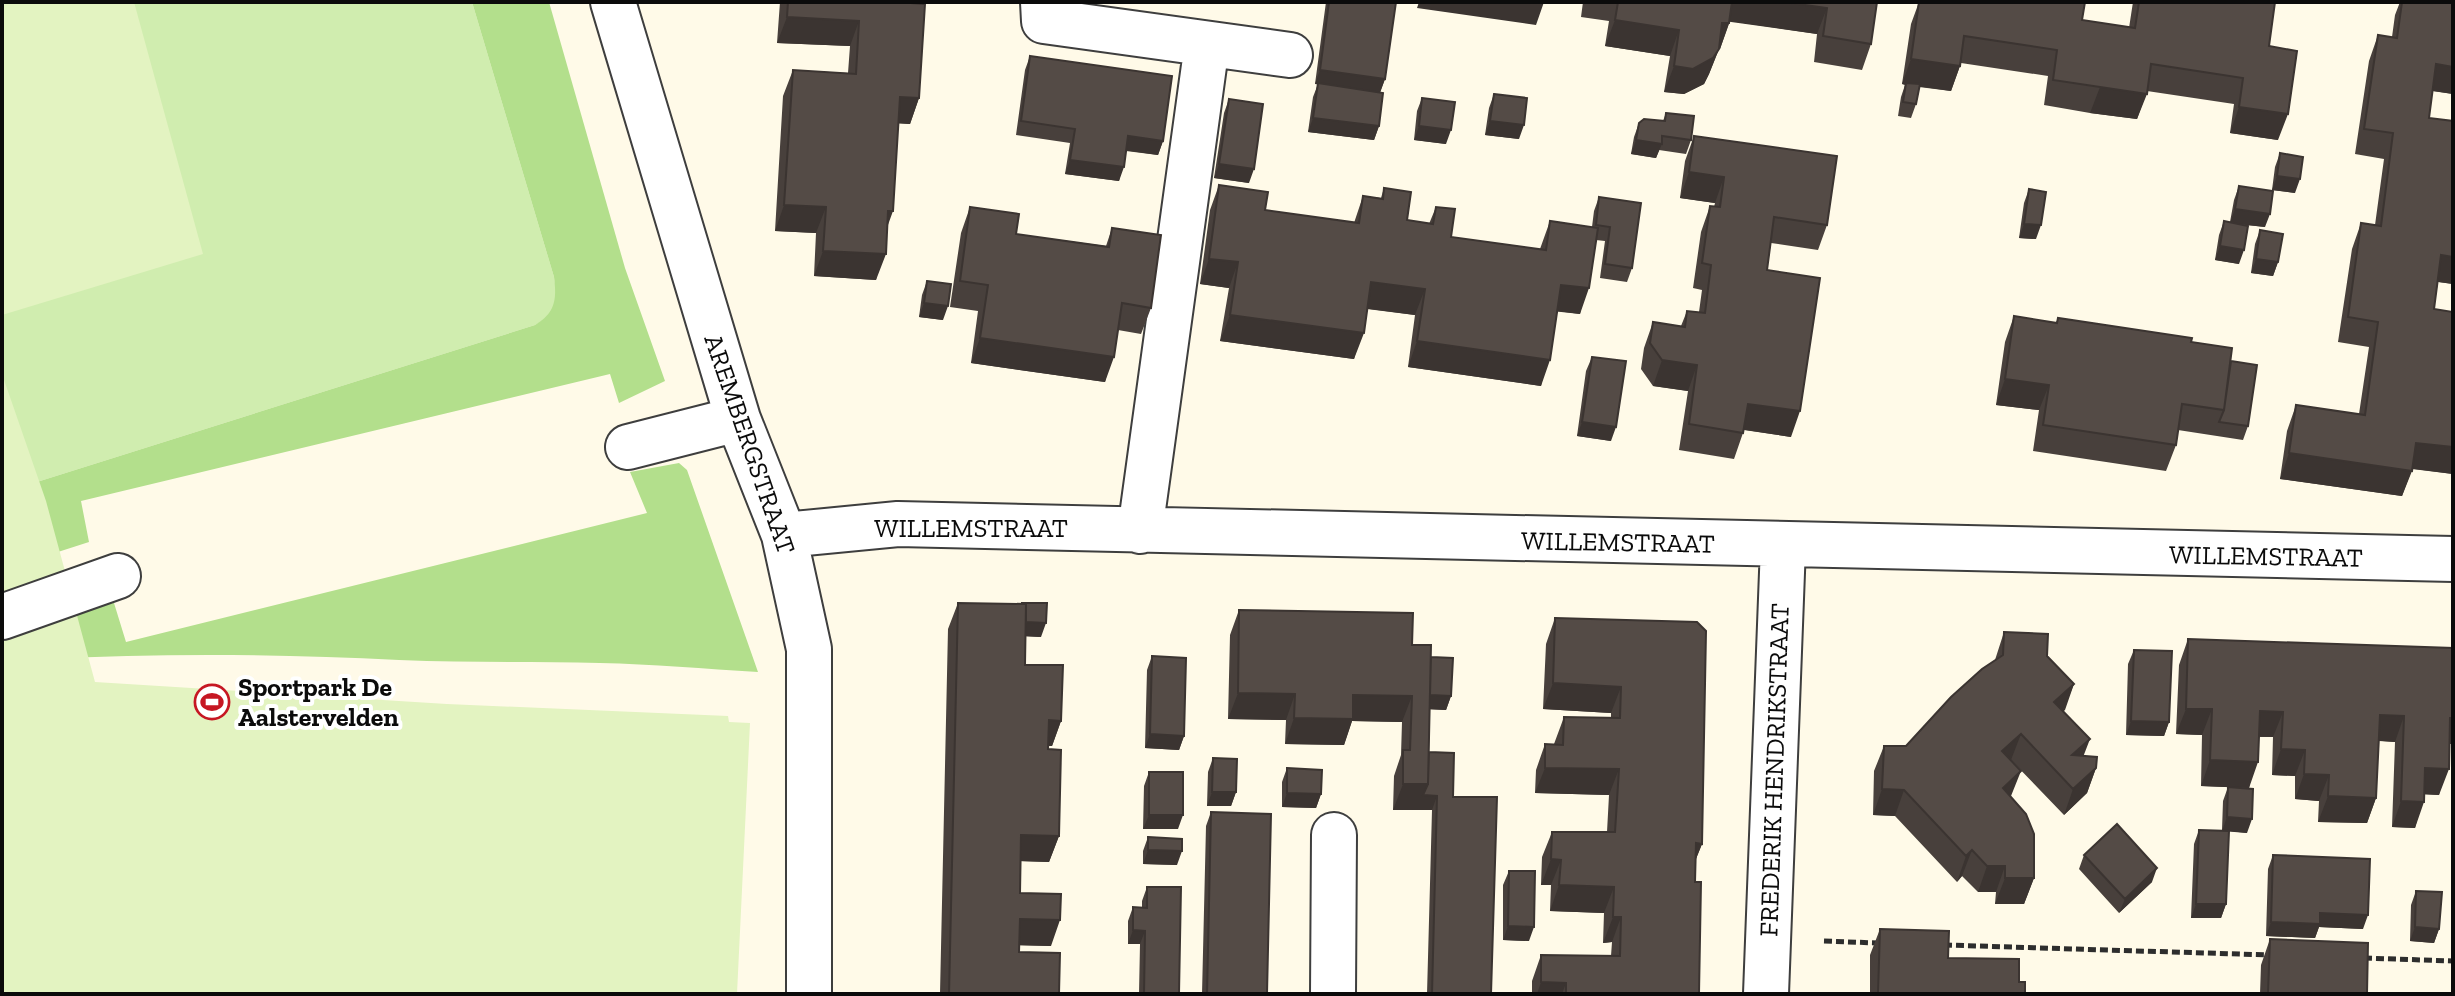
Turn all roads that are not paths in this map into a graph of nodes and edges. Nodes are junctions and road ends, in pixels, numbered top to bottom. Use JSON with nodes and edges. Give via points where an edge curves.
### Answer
{"nodes":[{"id":1,"x":613,"y":2,"type":"edge"},
{"id":2,"x":1043,"y":2,"type":"edge"},
{"id":3,"x":1207,"y":44,"type":"junction"},
{"id":4,"x":1290,"y":55,"type":"dead end"},
{"id":5,"x":738,"y":419,"type":"junction"},
{"id":6,"x":628,"y":447,"type":"dead end"},
{"id":7,"x":1140,"y":531,"type":"junction"},
{"id":8,"x":784,"y":535,"type":"junction"},
{"id":9,"x":1783,"y":546,"type":"junction"},
{"id":10,"x":2453,"y":559,"type":"edge"},
{"id":11,"x":118,"y":576,"type":"dead end"},
{"id":12,"x":2,"y":617,"type":"edge"},
{"id":13,"x":1334,"y":835,"type":"dead end"},
{"id":14,"x":809,"y":994,"type":"edge"},
{"id":15,"x":1333,"y":994,"type":"edge"},
{"id":16,"x":1766,"y":994,"type":"edge"}],
"edges":[{"from":1,"to":5,"type":"street","name":"AREMBERGSTRAAT"},
{"from":2,"to":3,"type":"street","via":[[1044,21]]},
{"from":3,"to":4,"type":"street"},
{"from":3,"to":7,"type":"street"},
{"from":5,"to":6,"type":"street"},
{"from":5,"to":8,"type":"street","name":"AREMBERGSTRAAT"},
{"from":7,"to":8,"type":"street","name":"WILLEMSTRAAT","via":[[898,524]]},
{"from":7,"to":9,"type":"street","name":"WILLEMSTRAAT"},
{"from":8,"to":14,"type":"street","name":"AREMBERGSTRAAT","via":[[809,649]]},
{"from":9,"to":10,"type":"street","name":"WILLEMSTRAAT"},
{"from":9,"to":16,"type":"street","name":"FREDERIK HENDRIKSTRAAT"},
{"from":11,"to":12,"type":"street"},
{"from":13,"to":15,"type":"street"}]}
